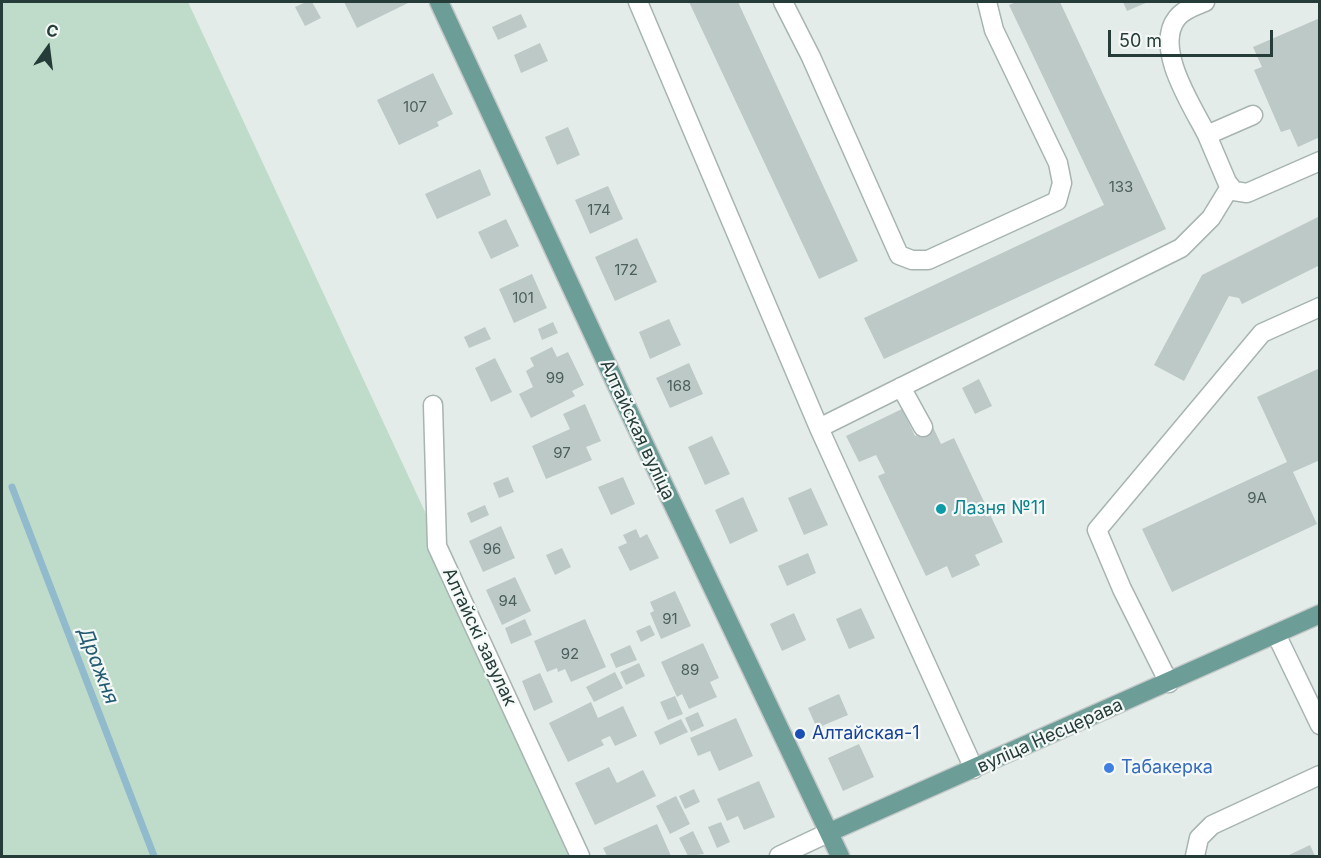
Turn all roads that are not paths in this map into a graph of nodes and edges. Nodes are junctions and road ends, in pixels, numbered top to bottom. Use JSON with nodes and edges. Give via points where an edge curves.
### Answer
{"nodes":[{"id":1,"x":439,"y":2,"type":"edge"},
{"id":2,"x":638,"y":2,"type":"edge"},
{"id":3,"x":783,"y":2,"type":"edge"},
{"id":4,"x":987,"y":2,"type":"edge"},
{"id":5,"x":1205,"y":2,"type":"edge"},
{"id":6,"x":1253,"y":116,"type":"dead end"},
{"id":7,"x":1207,"y":135,"type":"junction"},
{"id":8,"x":1320,"y":161,"type":"edge"},
{"id":9,"x":1230,"y":187,"type":"junction"},
{"id":10,"x":1320,"y":307,"type":"edge"},
{"id":11,"x":901,"y":387,"type":"junction"},
{"id":12,"x":433,"y":405,"type":"dead end"},
{"id":13,"x":923,"y":427,"type":"dead end"},
{"id":14,"x":819,"y":428,"type":"junction"},
{"id":15,"x":1320,"y":614,"type":"edge"},
{"id":16,"x":1276,"y":634,"type":"junction"},
{"id":17,"x":1169,"y":683,"type":"junction"},
{"id":18,"x":1320,"y":725,"type":"edge"},
{"id":19,"x":974,"y":769,"type":"junction"},
{"id":20,"x":1320,"y":776,"type":"edge"},
{"id":21,"x":830,"y":832,"type":"junction"},
{"id":22,"x":580,"y":856,"type":"edge"},
{"id":23,"x":779,"y":856,"type":"edge"},
{"id":24,"x":840,"y":856,"type":"edge"},
{"id":25,"x":1195,"y":856,"type":"edge"}],
"edges":[{"from":1,"to":21,"type":"main road","name":"Алтайская вуліца"},
{"from":2,"to":14,"type":"street"},
{"from":3,"to":4,"type":"street","via":[[899,255],[920,260],[928,260],[1058,201],[1062,183],[1058,163],[994,30]]},
{"from":5,"to":7,"type":"street","via":[[1187,9],[1176,19],[1169,42],[1174,71]]},
{"from":6,"to":7,"type":"street"},
{"from":7,"to":9,"type":"street"},
{"from":8,"to":9,"type":"street","via":[[1247,193]]},
{"from":9,"to":11,"type":"street","via":[[1211,218],[1180,248]]},
{"from":10,"to":17,"type":"street","via":[[1262,333],[1097,530]]},
{"from":11,"to":13,"type":"street"},
{"from":11,"to":14,"type":"street"},
{"from":12,"to":22,"type":"street","name":"Алтайскі завулак","via":[[437,546]]},
{"from":14,"to":19,"type":"street"},
{"from":15,"to":16,"type":"main road","name":"вуліца Несцерава"},
{"from":16,"to":17,"type":"main road","name":"вуліца Несцерава"},
{"from":16,"to":18,"type":"street"},
{"from":17,"to":19,"type":"main road","name":"вуліца Несцерава"},
{"from":19,"to":21,"type":"main road","name":"вуліца Несцерава"},
{"from":20,"to":25,"type":"street","via":[[1212,825],[1199,838]]},
{"from":21,"to":23,"type":"street","name":"вуліца Несцерава"},
{"from":21,"to":24,"type":"main road","name":"Алтайская вуліца"}]}
